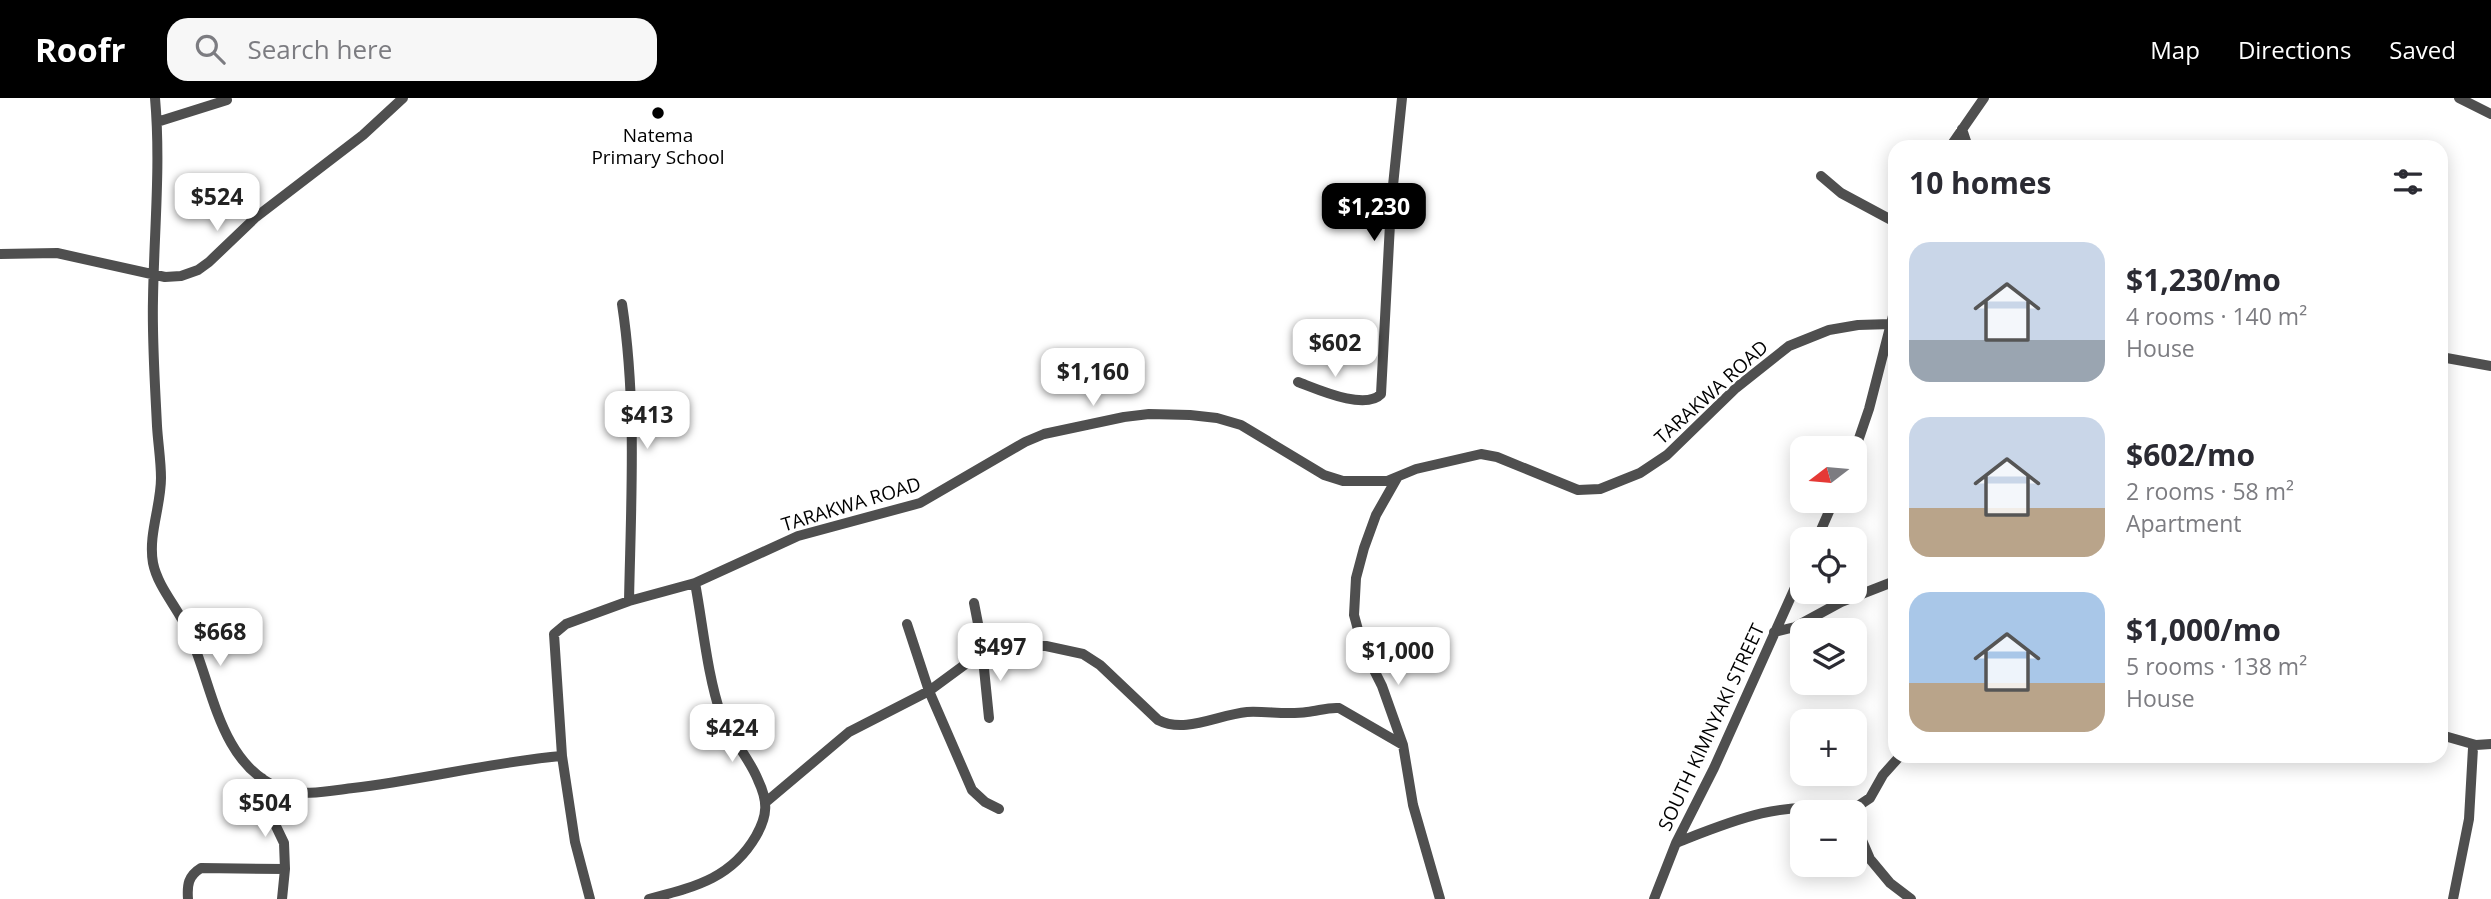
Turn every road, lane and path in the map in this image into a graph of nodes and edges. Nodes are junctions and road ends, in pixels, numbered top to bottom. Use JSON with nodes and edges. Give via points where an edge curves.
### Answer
{"nodes":[{"id":1,"x":155,"y":98,"type":"edge"},
{"id":2,"x":403,"y":98,"type":"edge"},
{"id":3,"x":1402,"y":98,"type":"edge"},
{"id":4,"x":1984,"y":98,"type":"edge"},
{"id":5,"x":2459,"y":98,"type":"edge"},
{"id":6,"x":227,"y":100,"type":"dead end"},
{"id":7,"x":2491,"y":114,"type":"edge"},
{"id":8,"x":157,"y":122,"type":"junction"},
{"id":9,"x":1962,"y":129,"type":"junction"},
{"id":10,"x":1955,"y":140,"type":"edge"},
{"id":11,"x":1966,"y":140,"type":"edge"},
{"id":12,"x":1821,"y":176,"type":"dead end"},
{"id":13,"x":1888,"y":218,"type":"edge"},
{"id":14,"x":0,"y":254,"type":"edge"},
{"id":15,"x":154,"y":273,"type":"junction"},
{"id":16,"x":622,"y":304,"type":"dead end"},
{"id":17,"x":1888,"y":324,"type":"edge"},
{"id":18,"x":1888,"y":336,"type":"edge"},
{"id":19,"x":2448,"y":358,"type":"edge"},
{"id":20,"x":2491,"y":366,"type":"edge"},
{"id":21,"x":1298,"y":382,"type":"dead end"},
{"id":22,"x":1860,"y":436,"type":"edge"},
{"id":23,"x":1397,"y":478,"type":"junction"},
{"id":24,"x":695,"y":583,"type":"junction"},
{"id":25,"x":1888,"y":584,"type":"edge"},
{"id":26,"x":1790,"y":598,"type":"edge"},
{"id":27,"x":629,"y":601,"type":"junction"},
{"id":28,"x":974,"y":603,"type":"dead end"},
{"id":29,"x":907,"y":624,"type":"dead end"},
{"id":30,"x":1774,"y":632,"type":"junction"},
{"id":31,"x":982,"y":652,"type":"junction"},
{"id":32,"x":929,"y":691,"type":"junction"},
{"id":33,"x":989,"y":718,"type":"dead end"},
{"id":34,"x":2448,"y":738,"type":"edge"},
{"id":35,"x":2491,"y":744,"type":"edge"},
{"id":36,"x":2476,"y":745,"type":"junction"},
{"id":37,"x":1403,"y":746,"type":"junction"},
{"id":38,"x":562,"y":756,"type":"junction"},
{"id":39,"x":1894,"y":763,"type":"edge"},
{"id":40,"x":262,"y":778,"type":"junction"},
{"id":41,"x":1867,"y":800,"type":"edge"},
{"id":42,"x":766,"y":802,"type":"junction"},
{"id":43,"x":999,"y":809,"type":"dead end"},
{"id":44,"x":1790,"y":809,"type":"edge"},
{"id":45,"x":1676,"y":843,"type":"junction"},
{"id":46,"x":1867,"y":852,"type":"edge"},
{"id":47,"x":285,"y":869,"type":"junction"},
{"id":48,"x":188,"y":899,"type":"edge"},
{"id":49,"x":282,"y":899,"type":"edge"},
{"id":50,"x":590,"y":899,"type":"edge"},
{"id":51,"x":649,"y":899,"type":"edge"},
{"id":52,"x":1440,"y":899,"type":"edge"},
{"id":53,"x":1654,"y":899,"type":"edge"},
{"id":54,"x":1911,"y":899,"type":"edge"},
{"id":55,"x":2453,"y":899,"type":"edge"}],
"edges":[{"from":1,"to":8,"type":"street"},
{"from":2,"to":15,"type":"street","via":[[198,270],[181,276]]},
{"from":3,"to":21,"type":"street","via":[[1381,394],[1372,400],[1350,399]]},
{"from":4,"to":9,"type":"street"},
{"from":5,"to":7,"type":"street"},
{"from":6,"to":8,"type":"street"},
{"from":8,"to":15,"type":"street"},
{"from":9,"to":10,"type":"street"},
{"from":9,"to":11,"type":"street"},
{"from":12,"to":13,"type":"street","via":[[1848,198]]},
{"from":14,"to":15,"type":"street","via":[[57,253]]},
{"from":15,"to":40,"type":"street","via":[[161,481],[153,564],[191,636],[221,726],[240,757]]},
{"from":16,"to":27,"type":"street","via":[[631,414]]},
{"from":17,"to":23,"type":"street","name":"TARAKWA ROAD","via":[[1829,330],[1789,346],[1736,388],[1667,455],[1600,489],[1578,490],[1481,454]]},
{"from":18,"to":22,"type":"street"},
{"from":19,"to":20,"type":"street"},
{"from":23,"to":24,"type":"street","name":"TARAKWA ROAD","via":[[1343,481],[1324,475],[1251,430],[1217,418],[1124,417],[1044,434],[920,503],[799,536]]},
{"from":23,"to":37,"type":"street","via":[[1376,514],[1364,548],[1354,615]]},
{"from":24,"to":27,"type":"street","name":"TARAKWA ROAD"},
{"from":24,"to":42,"type":"street","via":[[721,715]]},
{"from":25,"to":30,"type":"street"},
{"from":26,"to":30,"type":"street","name":"SOUTH KIMNYAKI STREET"},
{"from":27,"to":38,"type":"street","name":"TARAKWA ROAD","via":[[566,624],[554,634]]},
{"from":28,"to":31,"type":"street"},
{"from":29,"to":32,"type":"street"},
{"from":30,"to":45,"type":"street","name":"SOUTH KIMNYAKI STREET"},
{"from":31,"to":32,"type":"street"},
{"from":31,"to":33,"type":"street"},
{"from":31,"to":37,"type":"street","via":[[1024,645],[1083,654],[1169,726],[1248,712],[1306,713],[1331,707]]},
{"from":32,"to":42,"type":"street","via":[[849,732]]},
{"from":32,"to":43,"type":"street","via":[[972,790]]},
{"from":34,"to":36,"type":"street"},
{"from":35,"to":36,"type":"street"},
{"from":36,"to":55,"type":"street","via":[[2469,819]]},
{"from":37,"to":52,"type":"street","via":[[1413,805]]},
{"from":38,"to":40,"type":"street","via":[[315,793],[279,788]]},
{"from":38,"to":50,"type":"street","name":"TARAKWA ROAD","via":[[575,842]]},
{"from":39,"to":41,"type":"street"},
{"from":40,"to":47,"type":"street","via":[[284,843]]},
{"from":42,"to":51,"type":"street","via":[[762,824],[746,853],[732,866],[718,876]]},
{"from":44,"to":45,"type":"street","via":[[1749,817]]},
{"from":45,"to":53,"type":"street","name":"SOUTH KIMNYAKI STREET"},
{"from":46,"to":54,"type":"street","via":[[1890,883]]},
{"from":47,"to":48,"type":"street","via":[[201,868],[191,876]]},
{"from":47,"to":49,"type":"street"}]}
